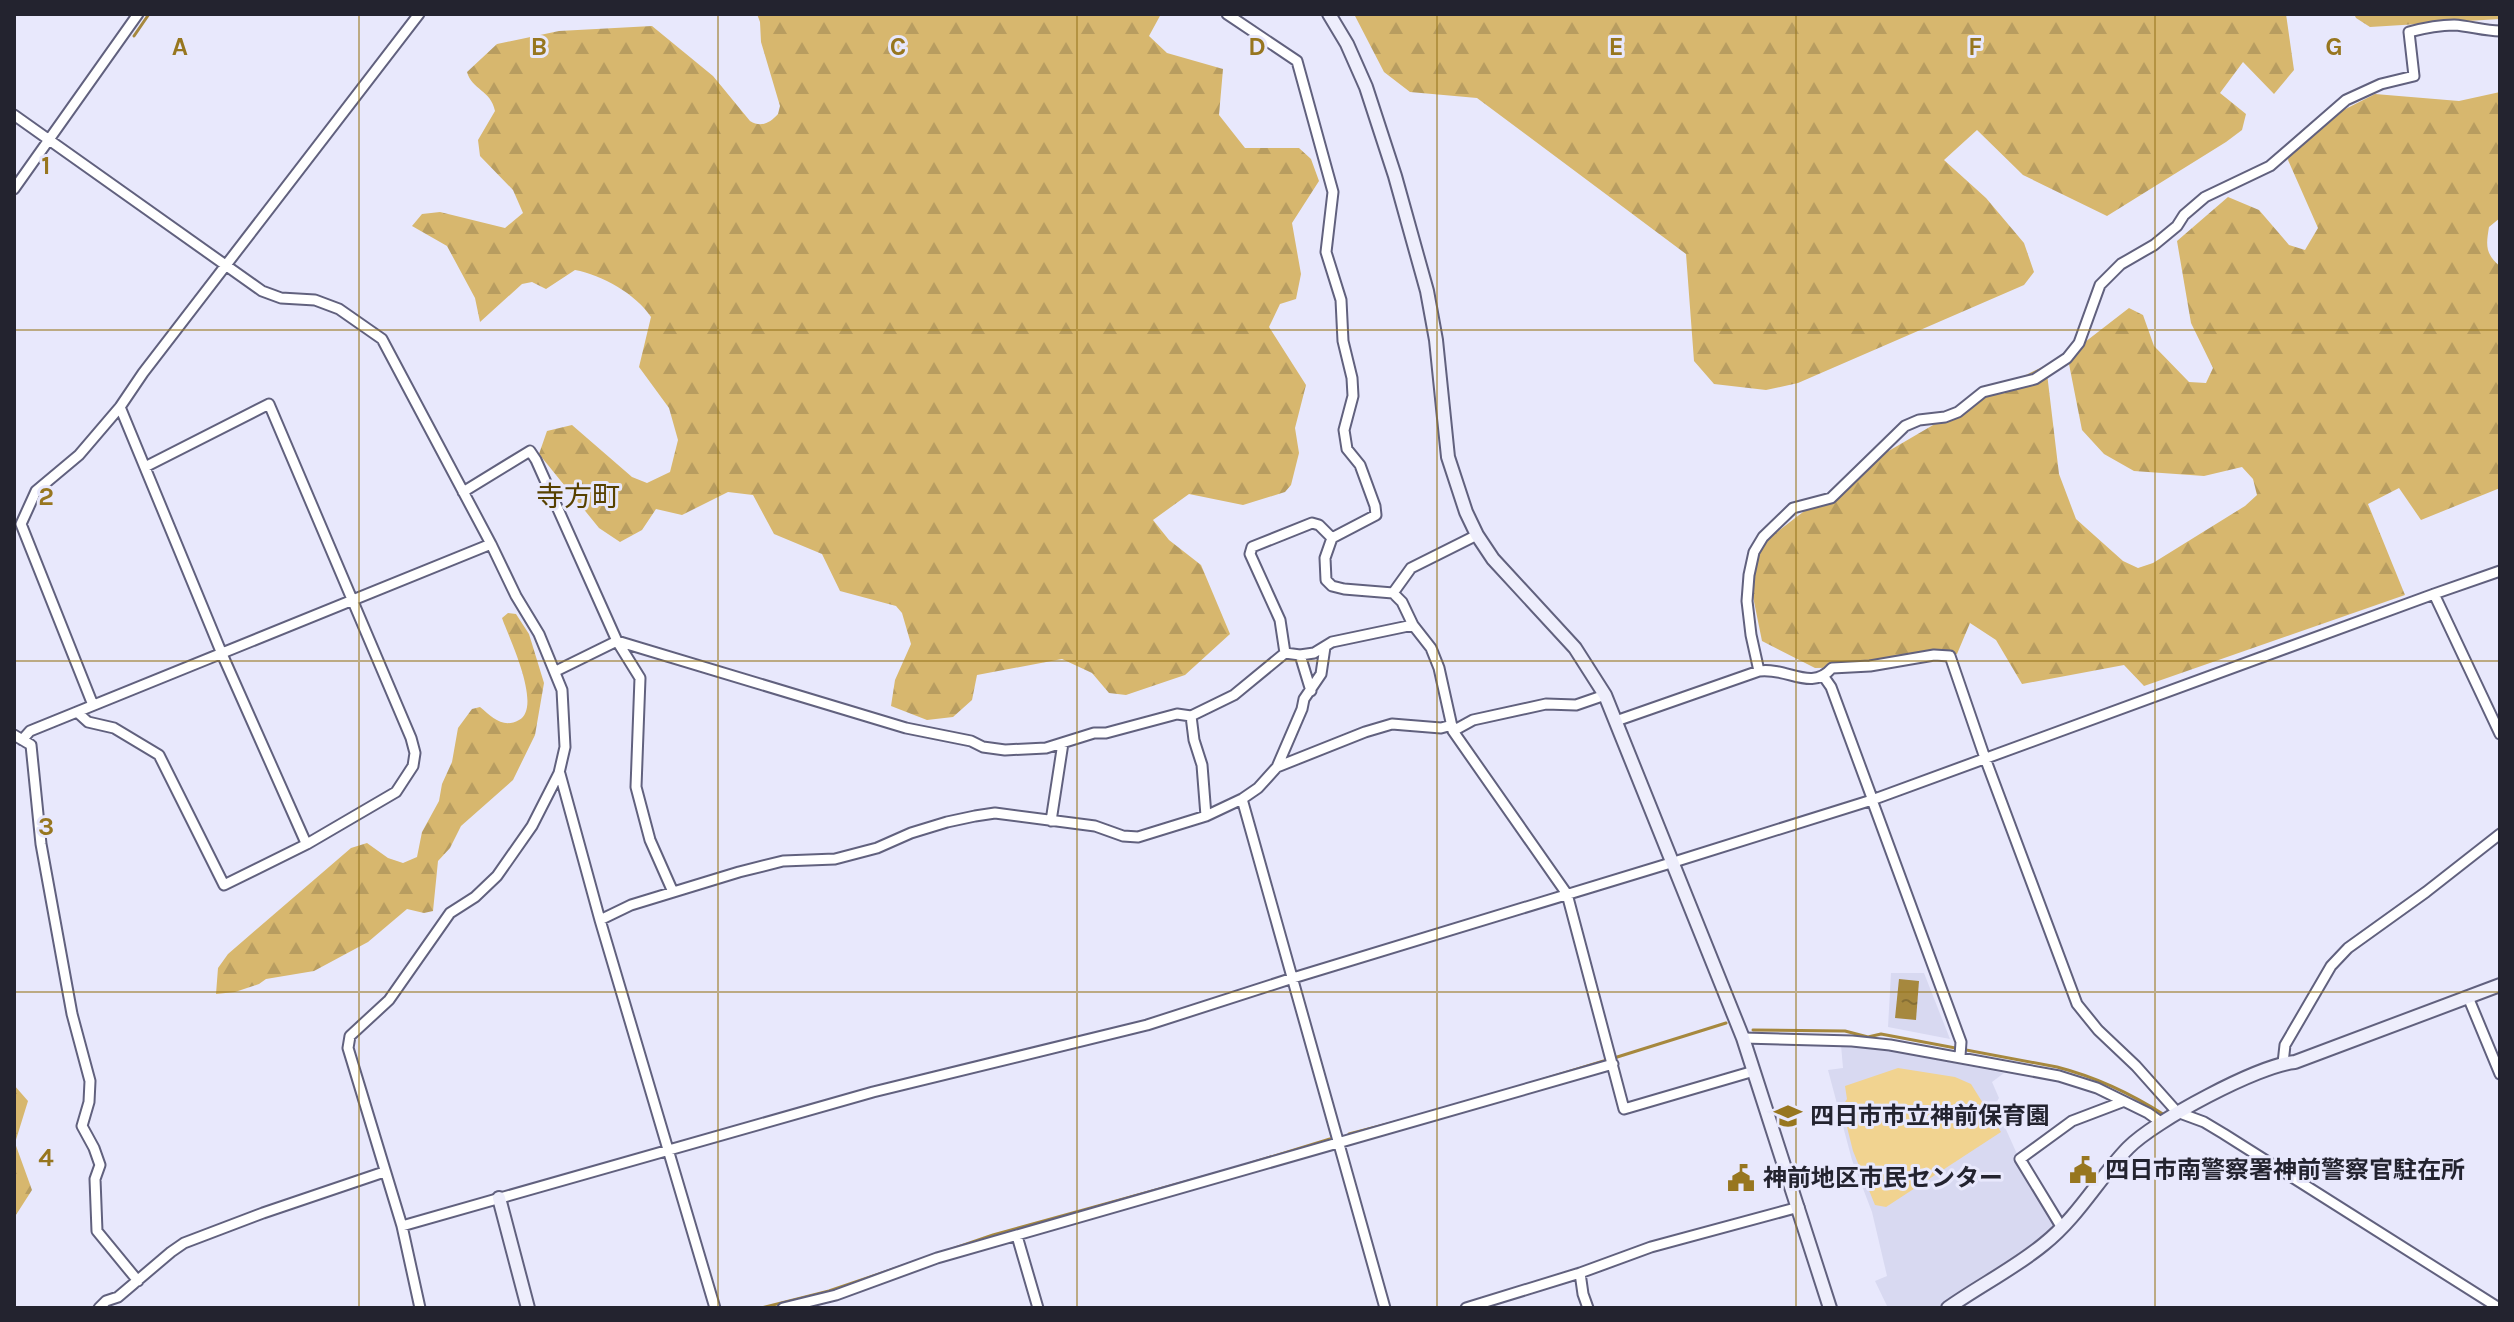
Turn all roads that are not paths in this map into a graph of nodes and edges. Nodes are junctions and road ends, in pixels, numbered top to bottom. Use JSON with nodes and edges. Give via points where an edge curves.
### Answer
{"nodes":[{"id":1,"x":138,"y":14,"type":"edge"},
{"id":2,"x":419,"y":14,"type":"edge"},
{"id":3,"x":1227,"y":14,"type":"edge"},
{"id":4,"x":1329,"y":14,"type":"edge"},
{"id":5,"x":2500,"y":31,"type":"edge"},
{"id":6,"x":14,"y":115,"type":"edge"},
{"id":7,"x":49,"y":140,"type":"junction"},
{"id":8,"x":14,"y":189,"type":"edge"},
{"id":9,"x":226,"y":266,"type":"junction"},
{"id":10,"x":120,"y":407,"type":"junction"},
{"id":11,"x":145,"y":467,"type":"junction"},
{"id":12,"x":463,"y":492,"type":"junction"},
{"id":13,"x":18,"y":532,"type":"edge"},
{"id":14,"x":1477,"y":535,"type":"junction"},
{"id":15,"x":1332,"y":538,"type":"junction"},
{"id":16,"x":491,"y":544,"type":"junction"},
{"id":17,"x":2500,"y":571,"type":"edge"},
{"id":18,"x":1393,"y":593,"type":"junction"},
{"id":19,"x":2434,"y":594,"type":"junction"},
{"id":20,"x":351,"y":601,"type":"junction"},
{"id":21,"x":1413,"y":625,"type":"junction"},
{"id":22,"x":617,"y":641,"type":"junction"},
{"id":23,"x":1325,"y":647,"type":"junction"},
{"id":24,"x":1285,"y":653,"type":"junction"},
{"id":25,"x":222,"y":654,"type":"junction"},
{"id":26,"x":1300,"y":655,"type":"junction"},
{"id":27,"x":556,"y":671,"type":"junction"},
{"id":28,"x":1759,"y":671,"type":"junction"},
{"id":29,"x":1824,"y":677,"type":"junction"},
{"id":30,"x":1311,"y":691,"type":"junction"},
{"id":31,"x":1605,"y":695,"type":"junction"},
{"id":32,"x":93,"y":705,"type":"junction"},
{"id":33,"x":77,"y":712,"type":"junction"},
{"id":34,"x":1191,"y":716,"type":"junction"},
{"id":35,"x":1616,"y":721,"type":"junction"},
{"id":36,"x":1453,"y":728,"type":"junction"},
{"id":37,"x":2500,"y":734,"type":"edge"},
{"id":38,"x":18,"y":738,"type":"edge"},
{"id":39,"x":1063,"y":743,"type":"junction"},
{"id":40,"x":1985,"y":758,"type":"junction"},
{"id":41,"x":1277,"y":767,"type":"junction"},
{"id":42,"x":559,"y":773,"type":"junction"},
{"id":43,"x":1242,"y":799,"type":"junction"},
{"id":44,"x":1872,"y":799,"type":"junction"},
{"id":45,"x":1206,"y":816,"type":"junction"},
{"id":46,"x":1051,"y":821,"type":"junction"},
{"id":47,"x":2500,"y":834,"type":"edge"},
{"id":48,"x":306,"y":843,"type":"junction"},
{"id":49,"x":1674,"y":862,"type":"junction"},
{"id":50,"x":673,"y":892,"type":"junction"},
{"id":51,"x":1567,"y":894,"type":"junction"},
{"id":52,"x":600,"y":920,"type":"junction"},
{"id":53,"x":1293,"y":978,"type":"junction"},
{"id":54,"x":2500,"y":985,"type":"edge"},
{"id":55,"x":2468,"y":997,"type":"junction"},
{"id":56,"x":1743,"y":1038,"type":"junction"},
{"id":57,"x":1960,"y":1056,"type":"junction"},
{"id":58,"x":2283,"y":1063,"type":"junction"},
{"id":59,"x":1612,"y":1064,"type":"junction"},
{"id":60,"x":1754,"y":1071,"type":"junction"},
{"id":61,"x":2500,"y":1074,"type":"edge"},
{"id":62,"x":2122,"y":1102,"type":"junction"},
{"id":63,"x":2169,"y":1118,"type":"junction"},
{"id":64,"x":1339,"y":1141,"type":"junction"},
{"id":65,"x":667,"y":1151,"type":"junction"},
{"id":66,"x":384,"y":1172,"type":"junction"},
{"id":67,"x":499,"y":1198,"type":"junction"},
{"id":68,"x":1799,"y":1207,"type":"junction"},
{"id":69,"x":402,"y":1226,"type":"junction"},
{"id":70,"x":2062,"y":1228,"type":"junction"},
{"id":71,"x":1017,"y":1236,"type":"junction"},
{"id":72,"x":1580,"y":1273,"type":"junction"},
{"id":73,"x":138,"y":1281,"type":"junction"},
{"id":74,"x":99,"y":1308,"type":"edge"},
{"id":75,"x":420,"y":1308,"type":"edge"},
{"id":76,"x":528,"y":1308,"type":"edge"},
{"id":77,"x":715,"y":1308,"type":"edge"},
{"id":78,"x":783,"y":1308,"type":"edge"},
{"id":79,"x":1038,"y":1308,"type":"edge"},
{"id":80,"x":1385,"y":1308,"type":"edge"},
{"id":81,"x":1466,"y":1308,"type":"edge"},
{"id":82,"x":1588,"y":1308,"type":"edge"},
{"id":83,"x":1830,"y":1308,"type":"edge"},
{"id":84,"x":1948,"y":1308,"type":"edge"},
{"id":85,"x":2499,"y":1308,"type":"edge"}],
"edges":[{"from":1,"to":7,"type":"street"},
{"from":2,"to":9,"type":"street"},
{"from":3,"to":15,"type":"street","via":[[1297,61],[1333,192],[1326,252],[1341,300],[1353,396],[1344,430],[1376,515]]},
{"from":4,"to":14,"type":"street","via":[[1366,87],[1395,176],[1427,291],[1448,457]]},
{"from":5,"to":28,"type":"street","via":[[2455,25],[2409,32],[2414,76],[2346,100],[2270,166],[2205,197],[2154,245],[2121,264],[2100,285],[2083,334],[2067,358],[2035,379],[1983,392],[1958,412],[1905,426],[1831,498],[1793,508],[1771,526],[1754,552],[1749,575],[1747,601]]},
{"from":6,"to":7,"type":"street"},
{"from":7,"to":8,"type":"street"},
{"from":7,"to":9,"type":"street"},
{"from":9,"to":10,"type":"street"},
{"from":9,"to":12,"type":"street","via":[[262,291],[339,309],[382,339]]},
{"from":10,"to":11,"type":"street"},
{"from":10,"to":13,"type":"street","via":[[79,455],[36,491]]},
{"from":11,"to":20,"type":"street","via":[[269,404]]},
{"from":11,"to":25,"type":"street"},
{"from":12,"to":16,"type":"street"},
{"from":12,"to":22,"type":"street","via":[[530,451]]},
{"from":13,"to":32,"type":"street"},
{"from":14,"to":18,"type":"street","via":[[1411,568]]},
{"from":14,"to":31,"type":"street","via":[[1575,648]]},
{"from":15,"to":18,"type":"street","via":[[1324,570],[1332,586]]},
{"from":15,"to":24,"type":"street","via":[[1312,523],[1252,547],[1250,554],[1280,620]]},
{"from":16,"to":20,"type":"street"},
{"from":16,"to":27,"type":"street"},
{"from":17,"to":19,"type":"street"},
{"from":18,"to":21,"type":"street"},
{"from":19,"to":37,"type":"street"},
{"from":19,"to":40,"type":"street"},
{"from":20,"to":25,"type":"street"},
{"from":20,"to":48,"type":"street","via":[[411,738],[413,766],[396,792]]},
{"from":21,"to":23,"type":"street"},
{"from":21,"to":36,"type":"street","via":[[1439,668]]},
{"from":22,"to":27,"type":"street"},
{"from":22,"to":39,"type":"street","via":[[983,747],[1046,748]]},
{"from":22,"to":50,"type":"street","via":[[640,678],[636,787],[650,840]]},
{"from":23,"to":26,"type":"street"},
{"from":23,"to":30,"type":"street","via":[[1321,674]]},
{"from":24,"to":26,"type":"street"},
{"from":24,"to":34,"type":"street","via":[[1234,695]]},
{"from":25,"to":32,"type":"street"},
{"from":25,"to":48,"type":"street"},
{"from":26,"to":30,"type":"street"},
{"from":27,"to":42,"type":"street","via":[[565,747]]},
{"from":28,"to":29,"type":"street"},
{"from":28,"to":35,"type":"street"},
{"from":29,"to":40,"type":"street","via":[[1832,668],[1950,656]]},
{"from":29,"to":44,"type":"street"},
{"from":30,"to":41,"type":"street"},
{"from":31,"to":35,"type":"street"},
{"from":31,"to":36,"type":"street"},
{"from":32,"to":33,"type":"street"},
{"from":33,"to":38,"type":"street"},
{"from":33,"to":48,"type":"street","via":[[159,755],[224,885]]},
{"from":34,"to":39,"type":"street","via":[[1177,714]]},
{"from":34,"to":45,"type":"street"},
{"from":35,"to":49,"type":"street"},
{"from":36,"to":41,"type":"street","via":[[1392,724]]},
{"from":36,"to":51,"type":"street"},
{"from":38,"to":73,"type":"street","via":[[31,745],[41,844],[72,1014],[90,1081],[82,1126],[100,1165],[95,1179],[97,1231]]},
{"from":39,"to":46,"type":"street"},
{"from":40,"to":44,"type":"street"},
{"from":40,"to":63,"type":"street","via":[[2077,1004],[2136,1066]]},
{"from":41,"to":43,"type":"street"},
{"from":42,"to":52,"type":"street"},
{"from":42,"to":66,"type":"street","via":[[532,826],[497,876],[450,913],[389,1000],[350,1036],[348,1048]]},
{"from":43,"to":45,"type":"street"},
{"from":43,"to":53,"type":"street"},
{"from":44,"to":49,"type":"street"},
{"from":44,"to":57,"type":"street","via":[[1961,1042]]},
{"from":45,"to":46,"type":"street","via":[[1138,837]]},
{"from":46,"to":50,"type":"street","via":[[995,813],[975,816],[863,852],[783,861]]},
{"from":47,"to":58,"type":"street","via":[[2348,948],[2331,966],[2285,1045]]},
{"from":49,"to":51,"type":"street"},
{"from":49,"to":56,"type":"street"},
{"from":50,"to":52,"type":"street"},
{"from":51,"to":53,"type":"street"},
{"from":51,"to":59,"type":"street"},
{"from":52,"to":65,"type":"street"},
{"from":53,"to":64,"type":"street"},
{"from":53,"to":65,"type":"street","via":[[1147,1025],[873,1092]]},
{"from":54,"to":55,"type":"street"},
{"from":55,"to":58,"type":"street"},
{"from":55,"to":61,"type":"street"},
{"from":56,"to":57,"type":"street","via":[[1852,1041]]},
{"from":56,"to":60,"type":"street"},
{"from":57,"to":62,"type":"street","via":[[2080,1081]]},
{"from":58,"to":63,"type":"street"},
{"from":59,"to":60,"type":"street","via":[[1624,1109]]},
{"from":59,"to":64,"type":"street"},
{"from":60,"to":68,"type":"street"},
{"from":62,"to":63,"type":"street"},
{"from":62,"to":70,"type":"street","via":[[2072,1121],[2020,1159]]},
{"from":63,"to":70,"type":"street","via":[[2128,1147]]},
{"from":63,"to":85,"type":"street","via":[[2204,1122]]},
{"from":64,"to":71,"type":"street"},
{"from":64,"to":80,"type":"street"},
{"from":65,"to":67,"type":"street"},
{"from":65,"to":77,"type":"street"},
{"from":66,"to":69,"type":"street"},
{"from":66,"to":73,"type":"street","via":[[184,1243]]},
{"from":67,"to":69,"type":"street"},
{"from":67,"to":76,"type":"street"},
{"from":68,"to":72,"type":"street","via":[[1651,1247]]},
{"from":68,"to":83,"type":"street"},
{"from":69,"to":75,"type":"street"},
{"from":70,"to":84,"type":"street"},
{"from":71,"to":78,"type":"street"},
{"from":71,"to":79,"type":"street"},
{"from":72,"to":81,"type":"street"},
{"from":72,"to":82,"type":"street"},
{"from":73,"to":74,"type":"street"}]}
